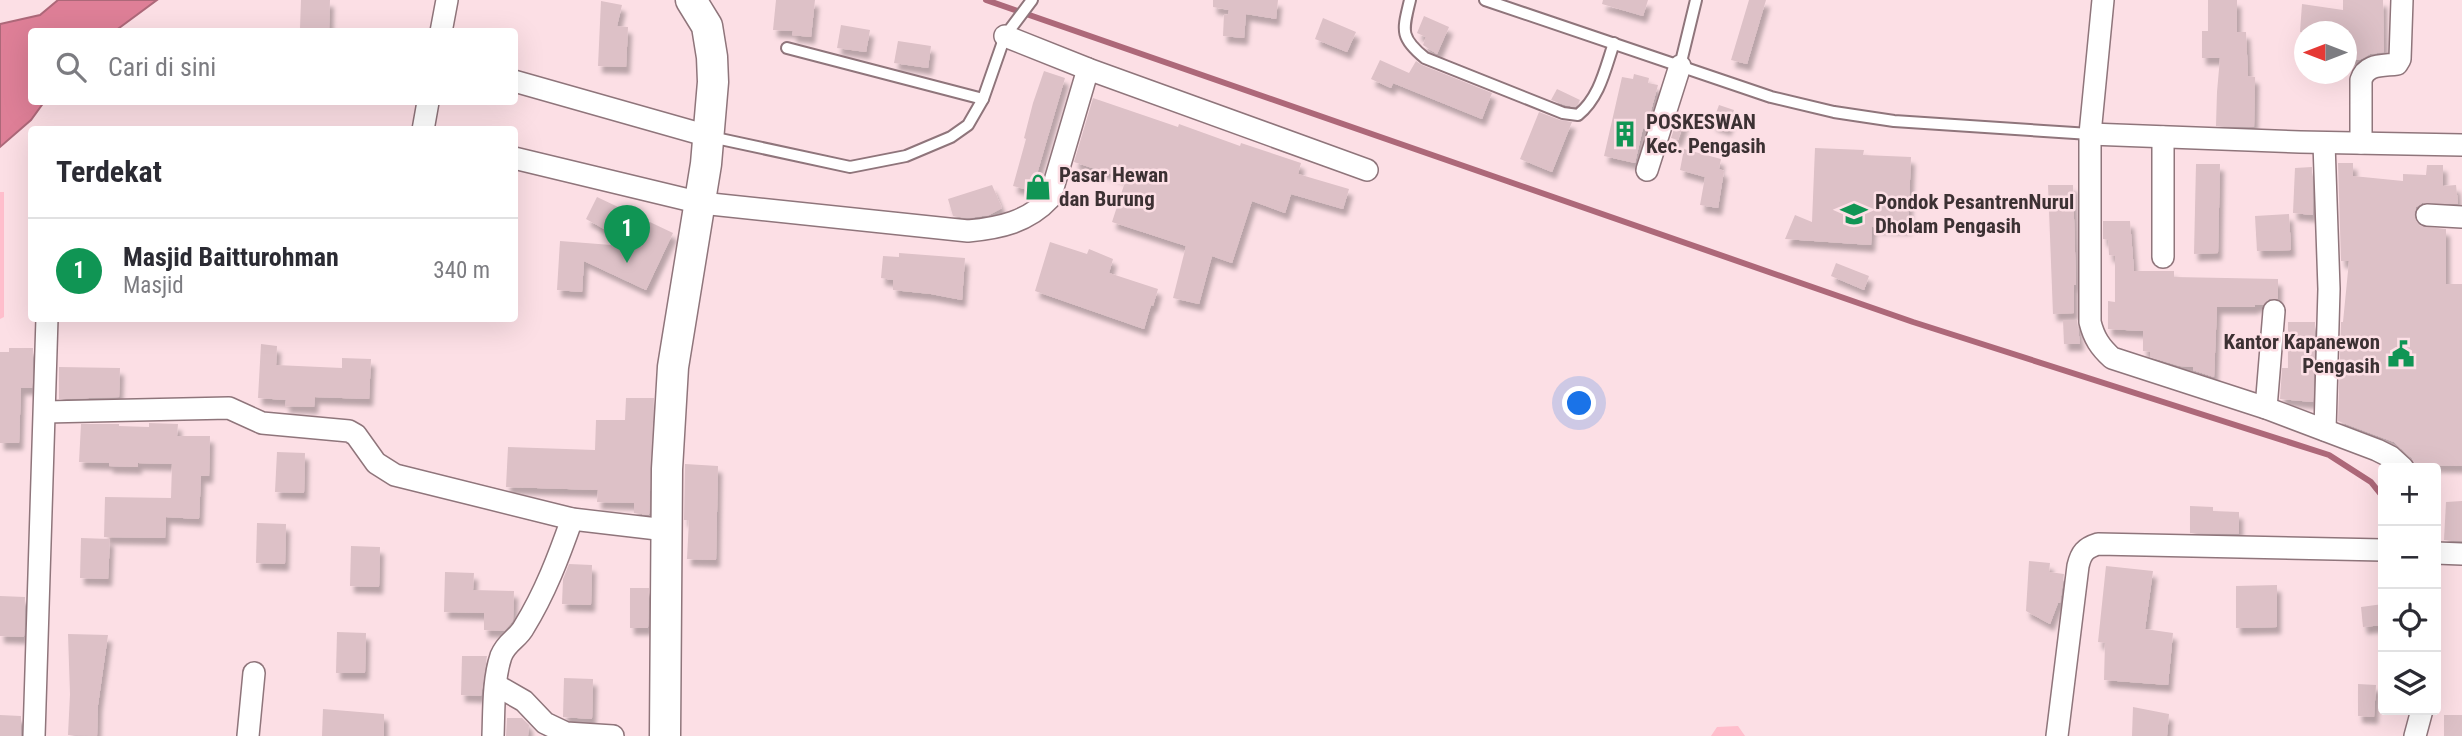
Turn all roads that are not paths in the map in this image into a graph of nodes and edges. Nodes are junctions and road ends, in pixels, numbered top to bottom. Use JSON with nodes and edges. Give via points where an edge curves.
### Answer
{"nodes":[{"id":1,"x":447,"y":0,"type":"edge"},
{"id":2,"x":691,"y":0,"type":"edge"},
{"id":3,"x":1032,"y":0,"type":"edge"},
{"id":4,"x":1410,"y":0,"type":"edge"},
{"id":5,"x":1485,"y":0,"type":"edge"},
{"id":6,"x":1696,"y":0,"type":"edge"},
{"id":7,"x":2102,"y":0,"type":"edge"},
{"id":8,"x":2402,"y":0,"type":"edge"},
{"id":9,"x":442,"y":28,"type":"edge"},
{"id":10,"x":1005,"y":36,"type":"junction"},
{"id":11,"x":1614,"y":43,"type":"junction"},
{"id":12,"x":787,"y":48,"type":"dead end"},
{"id":13,"x":1680,"y":66,"type":"junction"},
{"id":14,"x":1088,"y":69,"type":"junction"},
{"id":15,"x":518,"y":82,"type":"edge"},
{"id":16,"x":983,"y":99,"type":"junction"},
{"id":17,"x":427,"y":105,"type":"edge"},
{"id":18,"x":424,"y":126,"type":"edge"},
{"id":19,"x":2090,"y":134,"type":"junction"},
{"id":20,"x":708,"y":136,"type":"junction"},
{"id":21,"x":2164,"y":137,"type":"junction"},
{"id":22,"x":2325,"y":143,"type":"junction"},
{"id":23,"x":2361,"y":143,"type":"junction"},
{"id":24,"x":2462,"y":145,"type":"edge"},
{"id":25,"x":518,"y":159,"type":"edge"},
{"id":26,"x":1367,"y":170,"type":"dead end"},
{"id":27,"x":1647,"y":170,"type":"dead end"},
{"id":28,"x":701,"y":203,"type":"junction"},
{"id":29,"x":2427,"y":215,"type":"dead end"},
{"id":30,"x":2462,"y":217,"type":"edge"},
{"id":31,"x":2162,"y":257,"type":"dead end"},
{"id":32,"x":2274,"y":311,"type":"dead end"},
{"id":33,"x":47,"y":322,"type":"edge"},
{"id":34,"x":2266,"y":408,"type":"junction"},
{"id":35,"x":44,"y":412,"type":"junction"},
{"id":36,"x":2325,"y":430,"type":"junction"},
{"id":37,"x":2398,"y":463,"type":"edge"},
{"id":38,"x":572,"y":519,"type":"junction"},
{"id":39,"x":666,"y":530,"type":"junction"},
{"id":40,"x":2378,"y":551,"type":"edge"},
{"id":41,"x":2441,"y":553,"type":"edge"},
{"id":42,"x":2462,"y":554,"type":"edge"},
{"id":43,"x":254,"y":673,"type":"dead end"},
{"id":44,"x":496,"y":685,"type":"junction"},
{"id":45,"x":2421,"y":715,"type":"edge"},
{"id":46,"x":34,"y":736,"type":"edge"},
{"id":47,"x":248,"y":736,"type":"edge"},
{"id":48,"x":493,"y":736,"type":"edge"},
{"id":49,"x":613,"y":736,"type":"edge"},
{"id":50,"x":665,"y":736,"type":"edge"},
{"id":51,"x":2057,"y":736,"type":"edge"},
{"id":52,"x":2415,"y":736,"type":"edge"}],
"edges":[{"from":1,"to":9,"type":"street"},
{"from":2,"to":20,"type":"street","via":[[707,26],[712,57]]},
{"from":3,"to":10,"type":"lane"},
{"from":4,"to":11,"type":"lane","via":[[1403,29],[1408,45],[1425,58],[1563,113],[1577,115],[1588,106]]},
{"from":5,"to":11,"type":"lane"},
{"from":6,"to":13,"type":"lane"},
{"from":7,"to":19,"type":"street"},
{"from":8,"to":23,"type":"street","via":[[2400,59],[2363,72]]},
{"from":10,"to":14,"type":"street"},
{"from":10,"to":16,"type":"lane"},
{"from":11,"to":13,"type":"lane"},
{"from":12,"to":16,"type":"lane"},
{"from":13,"to":19,"type":"lane","via":[[1833,112],[1894,121]]},
{"from":13,"to":27,"type":"street"},
{"from":14,"to":26,"type":"street"},
{"from":14,"to":28,"type":"street","via":[[1050,198],[1038,211],[996,228],[968,231]]},
{"from":15,"to":20,"type":"street"},
{"from":16,"to":20,"type":"lane","via":[[968,125],[951,137],[906,156],[850,167]]},
{"from":17,"to":18,"type":"street"},
{"from":19,"to":21,"type":"street"},
{"from":19,"to":34,"type":"street","via":[[2090,322],[2100,346],[2112,358]]},
{"from":20,"to":28,"type":"street"},
{"from":21,"to":22,"type":"street"},
{"from":21,"to":31,"type":"street"},
{"from":22,"to":23,"type":"street"},
{"from":22,"to":36,"type":"street","via":[[2329,289]]},
{"from":23,"to":24,"type":"street"},
{"from":25,"to":28,"type":"street"},
{"from":28,"to":39,"type":"street","via":[[673,367]]},
{"from":29,"to":30,"type":"street"},
{"from":32,"to":34,"type":"street"},
{"from":33,"to":35,"type":"street"},
{"from":34,"to":36,"type":"street"},
{"from":35,"to":38,"type":"street","via":[[229,408],[262,423],[349,431],[376,463],[395,475]]},
{"from":35,"to":46,"type":"street"},
{"from":36,"to":37,"type":"street"},
{"from":38,"to":39,"type":"street"},
{"from":38,"to":44,"type":"street","via":[[533,612],[501,657]]},
{"from":39,"to":50,"type":"street"},
{"from":40,"to":51,"type":"street","via":[[2089,547],[2081,553],[2078,566]]},
{"from":41,"to":42,"type":"street"},
{"from":43,"to":47,"type":"street"},
{"from":44,"to":48,"type":"street"},
{"from":44,"to":49,"type":"street","via":[[524,701],[545,723],[566,733]]},
{"from":45,"to":52,"type":"street"}]}
